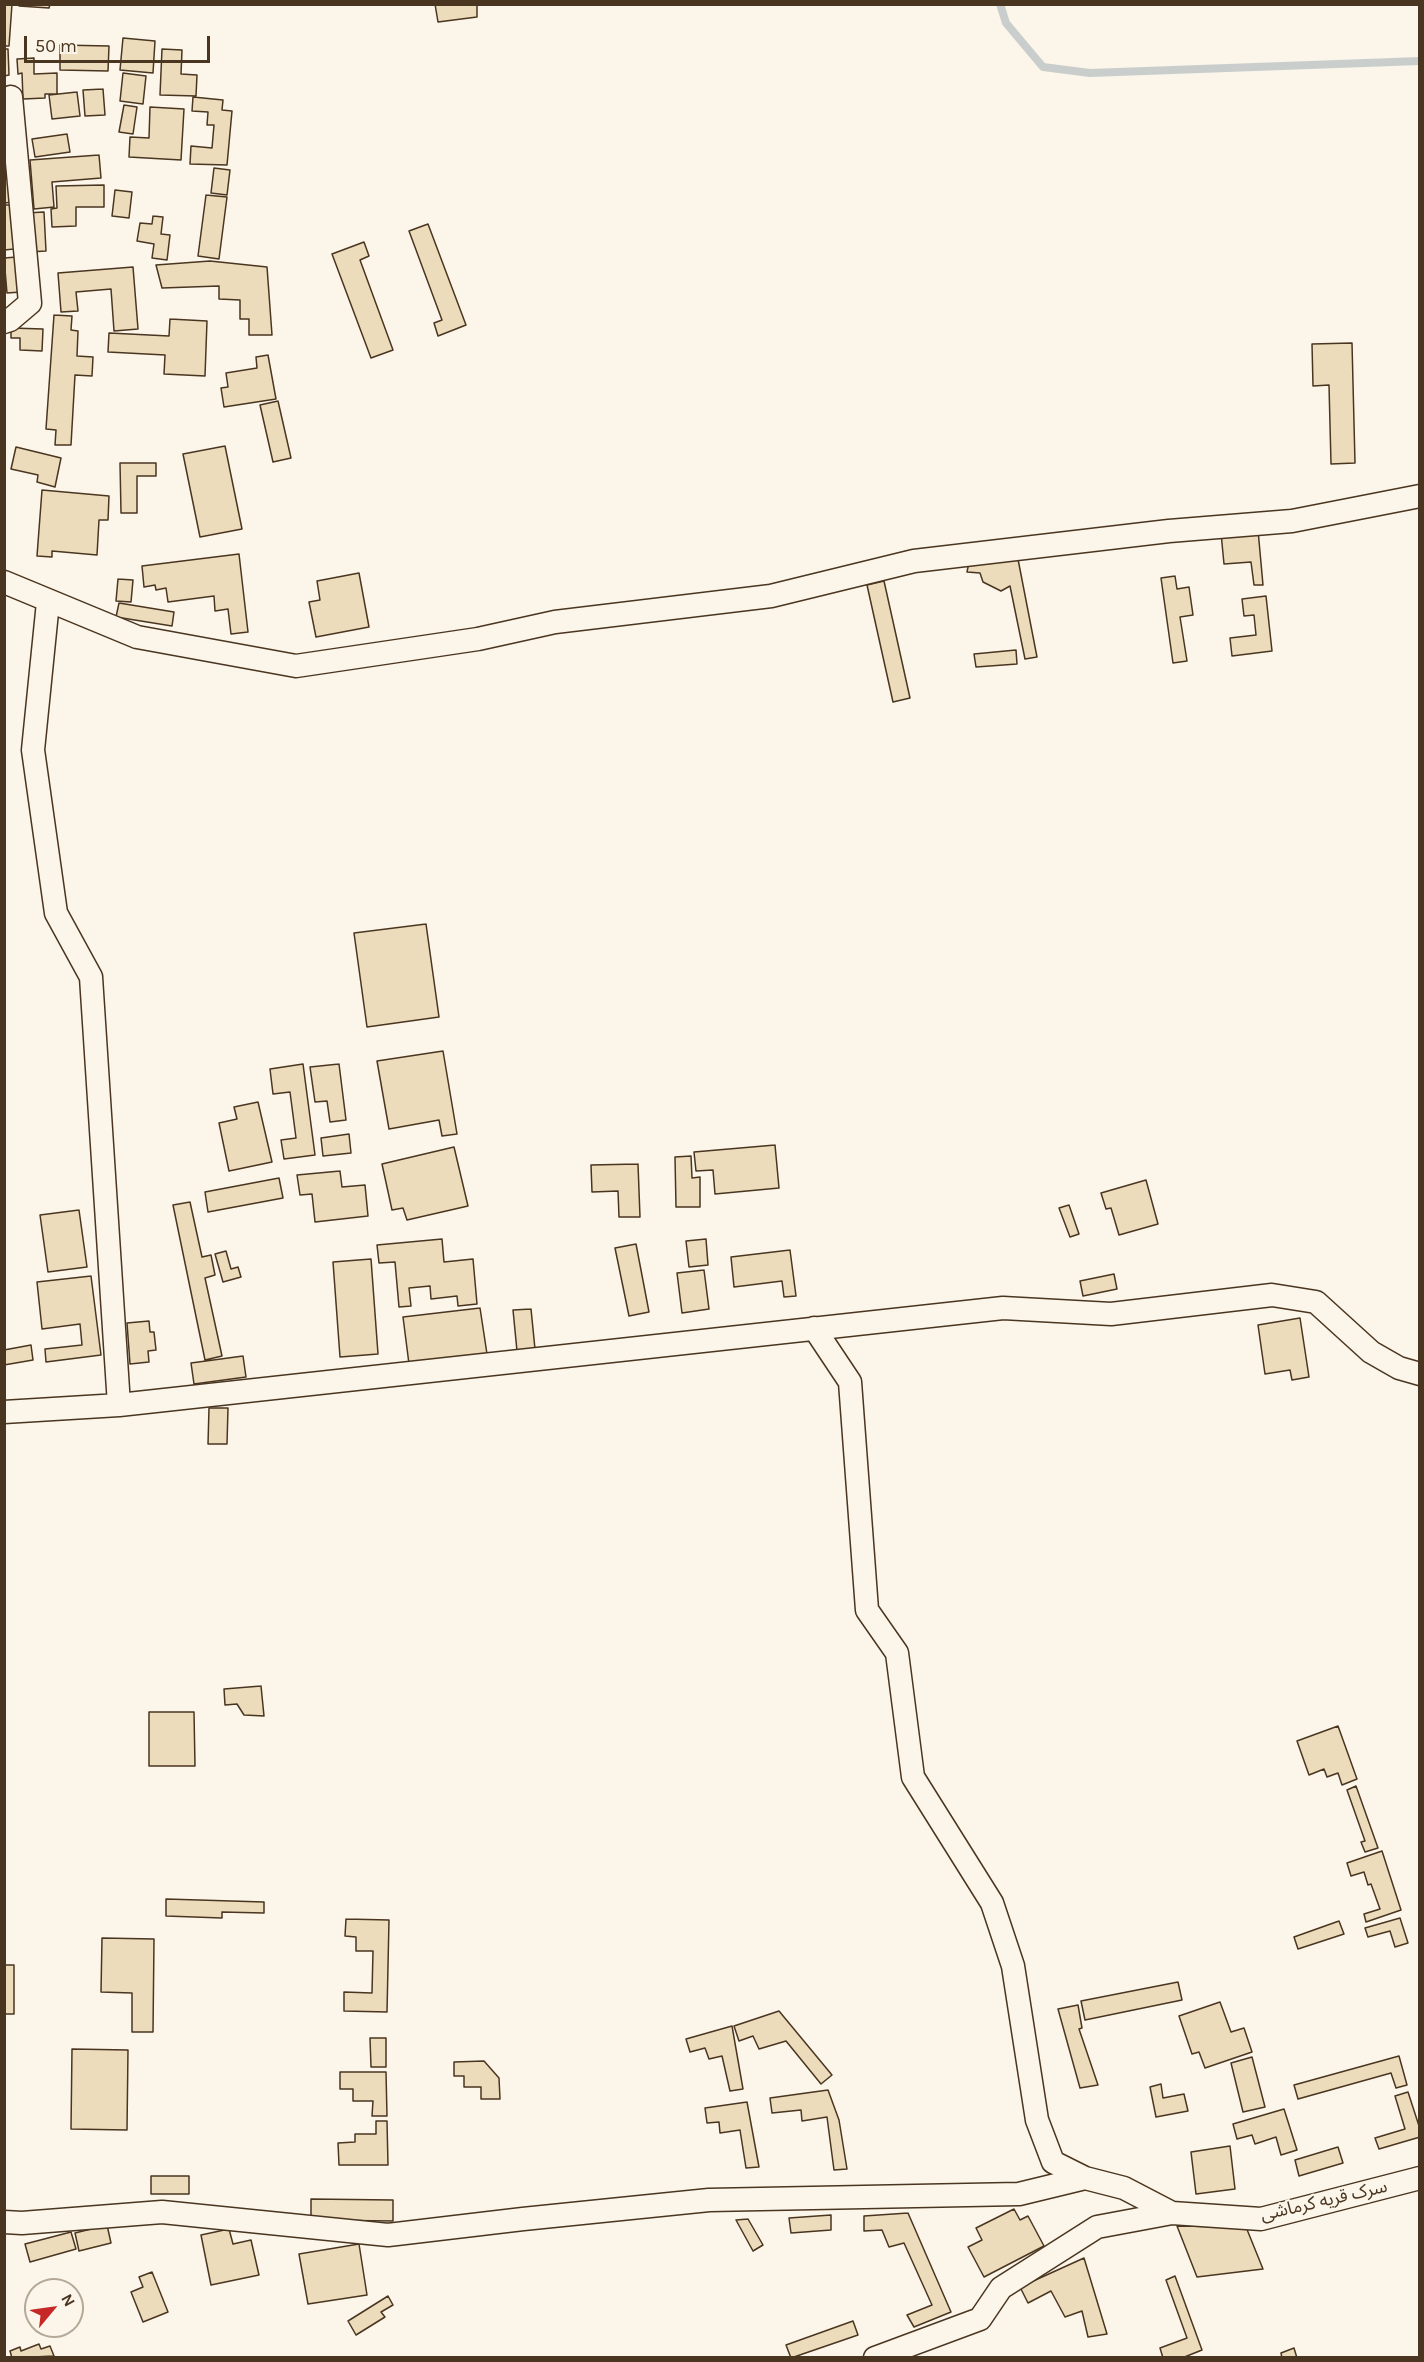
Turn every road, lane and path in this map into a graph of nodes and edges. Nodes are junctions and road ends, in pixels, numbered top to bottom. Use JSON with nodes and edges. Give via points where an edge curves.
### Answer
{"nodes":[{"id":1,"x":11,"y":97,"type":"dead end"},
{"id":2,"x":4,"y":322,"type":"edge"},
{"id":3,"x":1419,"y":496,"type":"edge"},
{"id":4,"x":4,"y":582,"type":"edge"},
{"id":5,"x":48,"y":602,"type":"junction"},
{"id":6,"x":814,"y":1328,"type":"junction"},
{"id":7,"x":1419,"y":1374,"type":"edge"},
{"id":8,"x":119,"y":1405,"type":"junction"},
{"id":9,"x":4,"y":1412,"type":"edge"},
{"id":10,"x":1085,"y":2178,"type":"junction"},
{"id":11,"x":1419,"y":2178,"type":"edge"},
{"id":12,"x":1172,"y":2213,"type":"junction"},
{"id":13,"x":4,"y":2222,"type":"edge"},
{"id":14,"x":875,"y":2358,"type":"edge"}],
"edges":[{"from":1,"to":2,"type":"street","via":[[30,303]]},
{"from":3,"to":5,"type":"street","via":[[1292,521],[914,561],[771,596],[555,622],[478,639],[297,666],[137,637]]},
{"from":4,"to":5,"type":"street"},
{"from":5,"to":8,"type":"street","via":[[33,750],[56,913],[91,977]]},
{"from":6,"to":7,"type":"street","via":[[1003,1308],[1111,1314],[1272,1295],[1316,1302],[1371,1352]]},
{"from":6,"to":8,"type":"street"},
{"from":6,"to":10,"type":"street","via":[[850,1382],[867,1610],[897,1653],[913,1777],[992,1904],[1013,1966],[1037,2120],[1053,2163]]},
{"from":8,"to":9,"type":"street"},
{"from":10,"to":12,"type":"street","via":[[1124,2188]]},
{"from":10,"to":13,"type":"street","via":[[1019,2194],[709,2200],[388,2235],[162,2212]]},
{"from":11,"to":12,"type":"street","name":"سرک قریه کرماشی","via":[[1261,2219]]},
{"from":12,"to":14,"type":"street","name":"سرک قریه کرماشی","via":[[1097,2227],[1001,2288],[980,2319]]}]}
